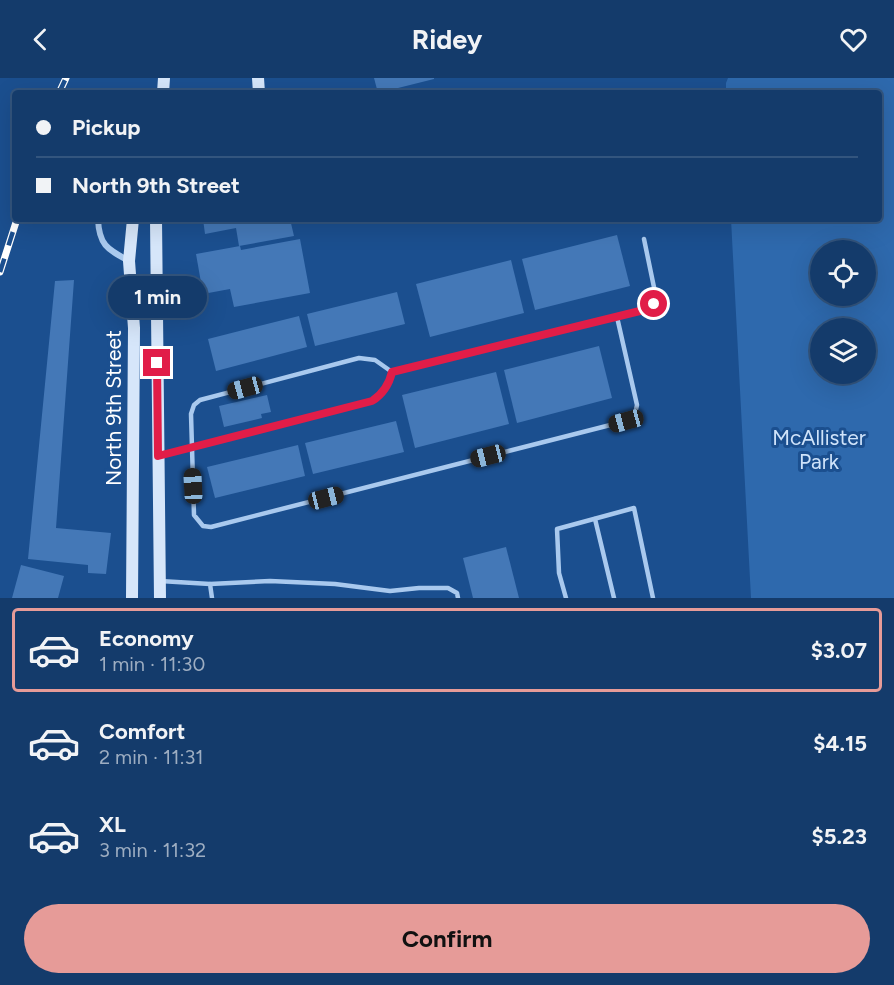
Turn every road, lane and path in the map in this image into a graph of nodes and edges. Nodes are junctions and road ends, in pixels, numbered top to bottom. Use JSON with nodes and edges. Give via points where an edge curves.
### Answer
{"nodes":[{"id":1,"x":98,"y":222,"type":"edge"},
{"id":2,"x":133,"y":222,"type":"edge"},
{"id":3,"x":156,"y":222,"type":"edge"},
{"id":4,"x":644,"y":239,"type":"dead end"},
{"id":5,"x":129,"y":261,"type":"junction"},
{"id":6,"x":617,"y":317,"type":"junction"},
{"id":7,"x":392,"y":372,"type":"junction"},
{"id":8,"x":191,"y":447,"type":"junction"},
{"id":9,"x":158,"y":456,"type":"junction"},
{"id":10,"x":595,"y":519,"type":"junction"},
{"id":11,"x":160,"y":581,"type":"junction"},
{"id":12,"x":210,"y":584,"type":"junction"},
{"id":13,"x":132,"y":598,"type":"edge"},
{"id":14,"x":160,"y":598,"type":"edge"},
{"id":15,"x":212,"y":598,"type":"edge"},
{"id":16,"x":458,"y":598,"type":"edge"},
{"id":17,"x":566,"y":598,"type":"edge"},
{"id":18,"x":614,"y":598,"type":"edge"},
{"id":19,"x":653,"y":598,"type":"edge"}],
"edges":[{"from":1,"to":5,"type":"street","via":[[103,244]]},
{"from":2,"to":5,"type":"main road","name":"North 9th Street"},
{"from":3,"to":9,"type":"main road","name":"North 9th Street"},
{"from":4,"to":6,"type":"lane","via":[[656,297],[654,304]]},
{"from":5,"to":13,"type":"main road","name":"North 9th Street","via":[[134,328]]},
{"from":6,"to":7,"type":"lane"},
{"from":6,"to":8,"type":"lane","via":[[637,405],[636,412],[626,421],[211,527],[204,526],[195,514]]},
{"from":7,"to":8,"type":"lane","via":[[386,389],[372,401]]},
{"from":7,"to":8,"type":"lane","via":[[375,360],[358,358],[200,400],[191,414]]},
{"from":8,"to":9,"type":"lane"},
{"from":9,"to":11,"type":"main road","name":"North 9th Street"},
{"from":10,"to":17,"type":"lane","via":[[557,529],[559,573]]},
{"from":10,"to":18,"type":"lane"},
{"from":10,"to":19,"type":"lane","via":[[634,508]]},
{"from":11,"to":12,"type":"lane"},
{"from":11,"to":14,"type":"main road","name":"North 9th Street"},
{"from":12,"to":15,"type":"lane"},
{"from":12,"to":16,"type":"lane","via":[[270,581],[390,591],[448,588]]}]}
